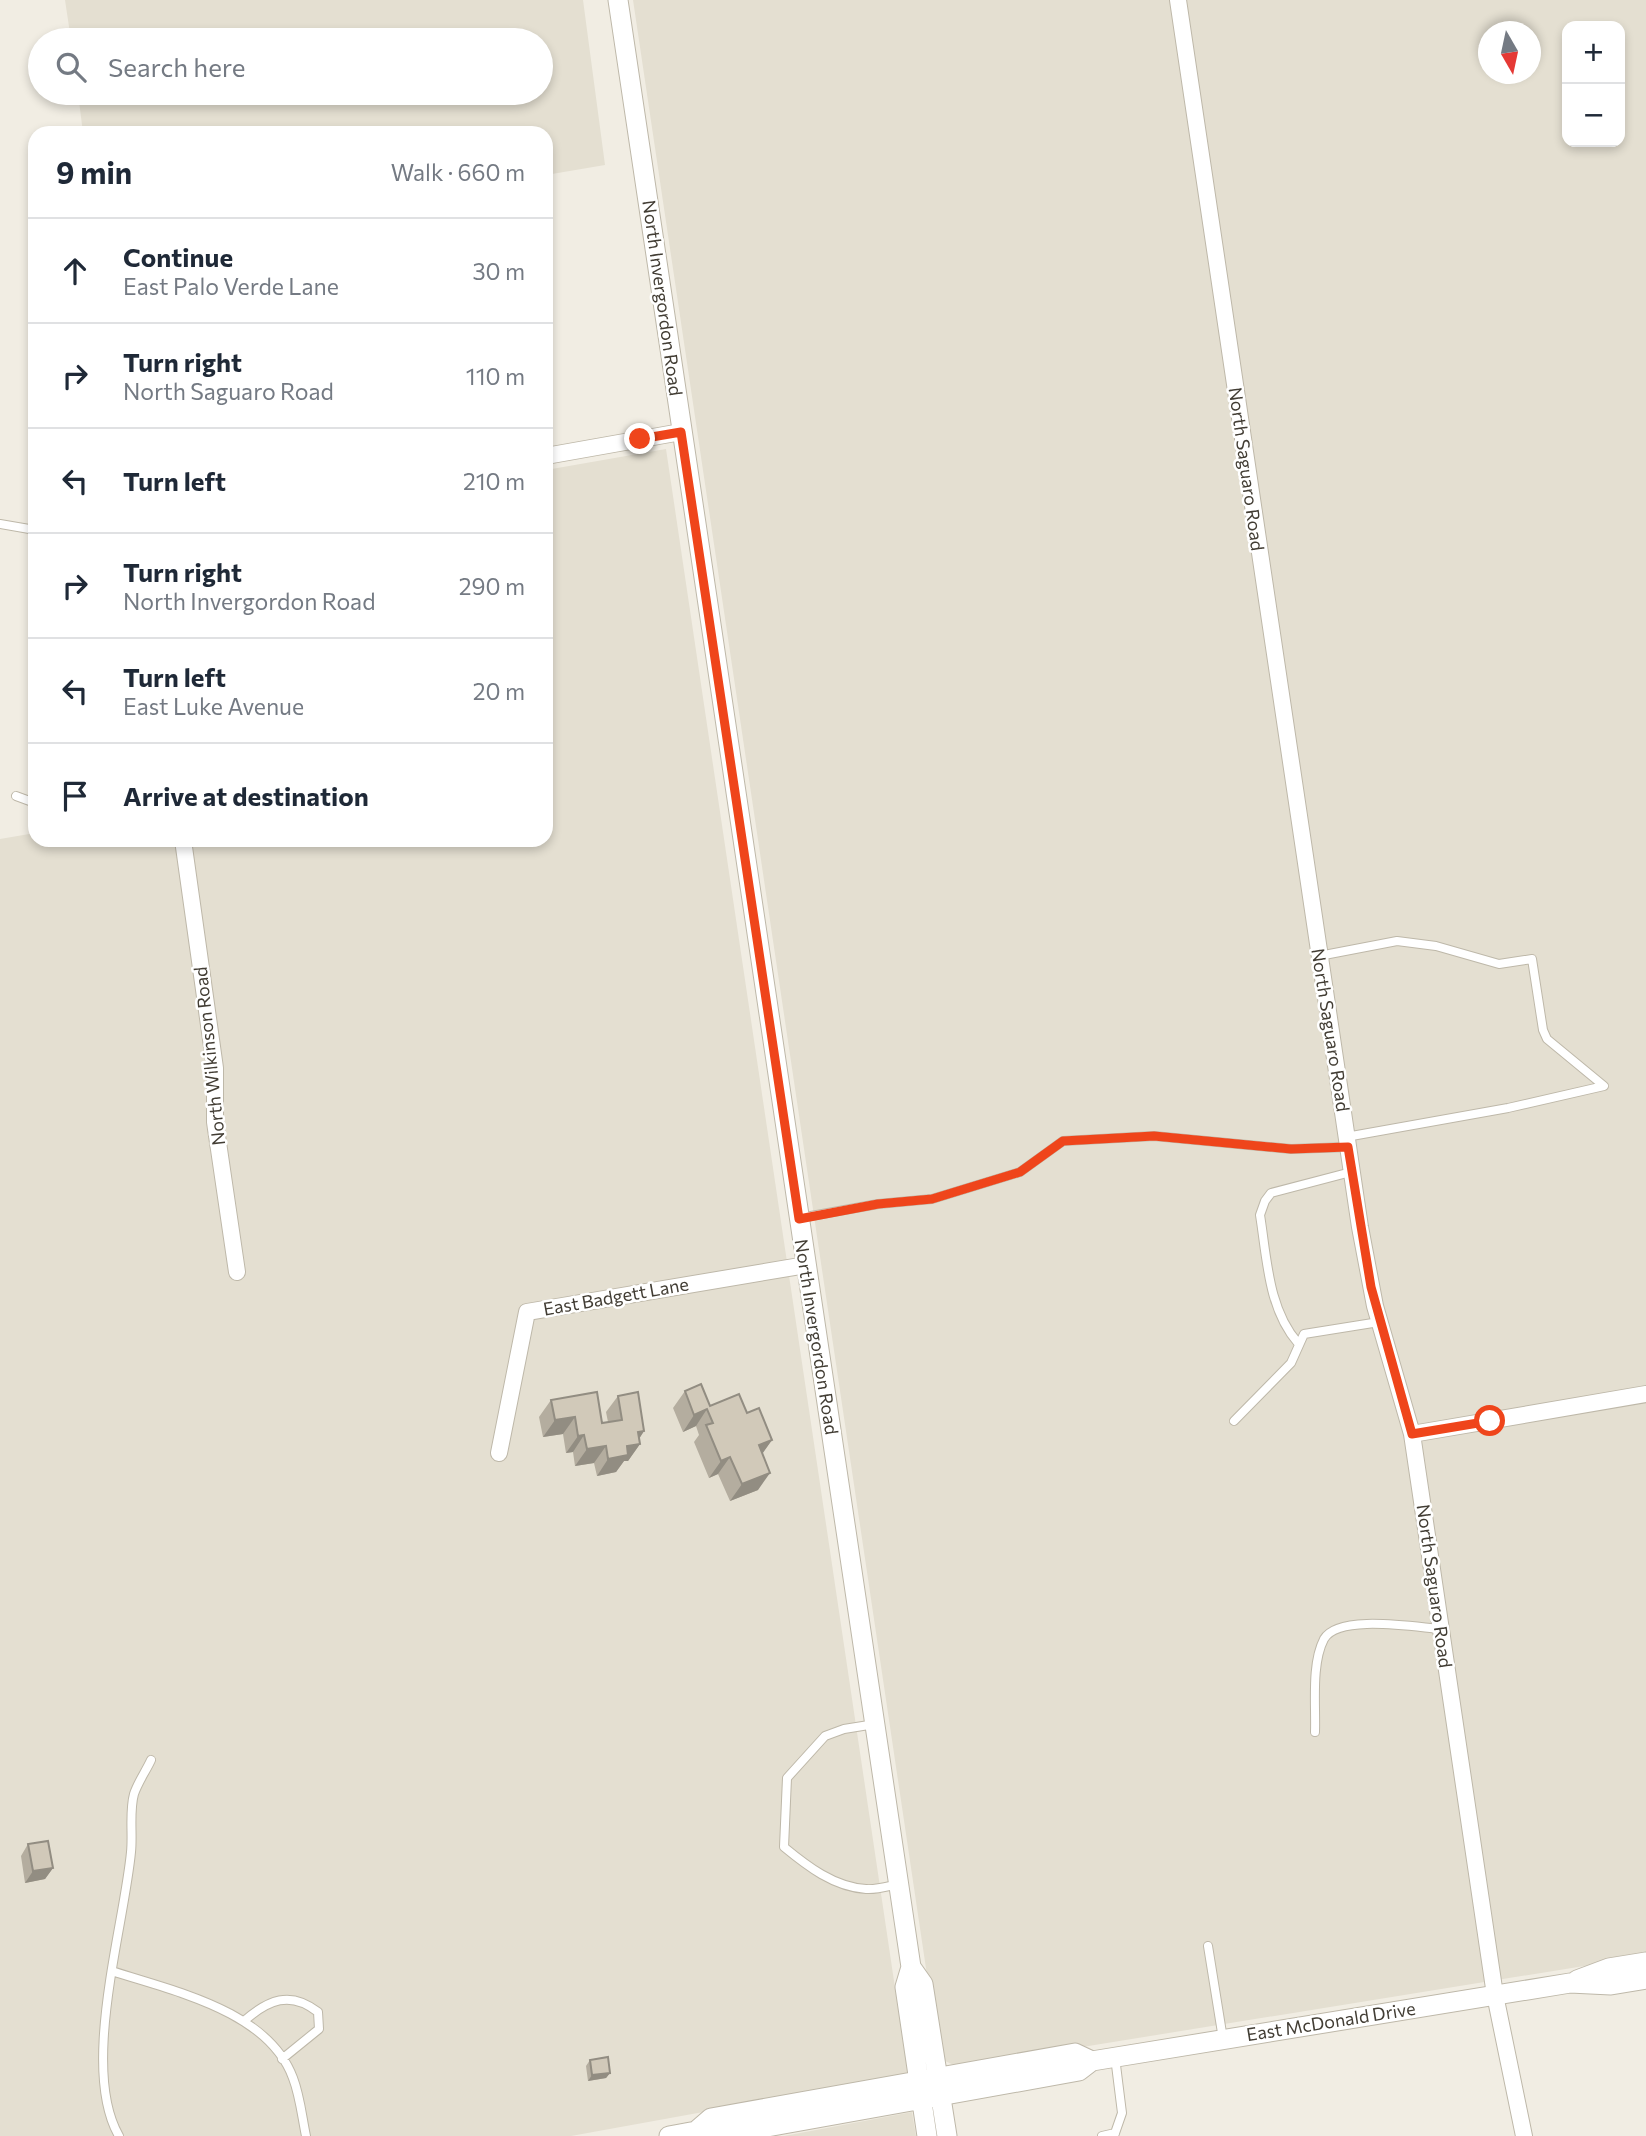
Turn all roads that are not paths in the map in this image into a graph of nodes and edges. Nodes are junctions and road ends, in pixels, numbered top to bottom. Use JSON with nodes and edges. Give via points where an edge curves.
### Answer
{"nodes":[{"id":1,"x":618,"y":0,"type":"edge"},
{"id":2,"x":1178,"y":0,"type":"edge"},
{"id":3,"x":681,"y":432,"type":"junction"},
{"id":4,"x":553,"y":455,"type":"edge"},
{"id":5,"x":0,"y":524,"type":"edge"},
{"id":6,"x":28,"y":529,"type":"edge"},
{"id":7,"x":16,"y":796,"type":"dead end"},
{"id":8,"x":28,"y":800,"type":"edge"},
{"id":9,"x":184,"y":847,"type":"edge"},
{"id":10,"x":1319,"y":956,"type":"junction"},
{"id":11,"x":1347,"y":1142,"type":"junction"},
{"id":12,"x":1351,"y":1172,"type":"junction"},
{"id":13,"x":799,"y":1219,"type":"junction"},
{"id":14,"x":806,"y":1265,"type":"junction"},
{"id":15,"x":237,"y":1272,"type":"dead end"},
{"id":16,"x":1379,"y":1322,"type":"junction"},
{"id":17,"x":1298,"y":1343,"type":"junction"},
{"id":18,"x":1646,"y":1394,"type":"edge"},
{"id":19,"x":1234,"y":1421,"type":"dead end"},
{"id":20,"x":1412,"y":1434,"type":"junction"},
{"id":21,"x":499,"y":1453,"type":"dead end"},
{"id":22,"x":1440,"y":1629,"type":"junction"},
{"id":23,"x":874,"y":1724,"type":"junction"},
{"id":24,"x":1315,"y":1732,"type":"dead end"},
{"id":25,"x":151,"y":1760,"type":"dead end"},
{"id":26,"x":899,"y":1884,"type":"junction"},
{"id":27,"x":1208,"y":1946,"type":"dead end"},
{"id":28,"x":1646,"y":1962,"type":"edge"},
{"id":29,"x":111,"y":1971,"type":"junction"},
{"id":30,"x":1646,"y":1979,"type":"edge"},
{"id":31,"x":1570,"y":1983,"type":"junction"},
{"id":32,"x":1495,"y":1995,"type":"junction"},
{"id":33,"x":244,"y":2021,"type":"junction"},
{"id":34,"x":1223,"y":2039,"type":"junction"},
{"id":35,"x":1115,"y":2057,"type":"junction"},
{"id":36,"x":282,"y":2059,"type":"junction"},
{"id":37,"x":930,"y":2087,"type":"junction"},
{"id":38,"x":1114,"y":2135,"type":"edge"},
{"id":39,"x":119,"y":2136,"type":"edge"},
{"id":40,"x":306,"y":2136,"type":"edge"},
{"id":41,"x":669,"y":2136,"type":"edge"},
{"id":42,"x":927,"y":2136,"type":"edge"},
{"id":43,"x":947,"y":2136,"type":"edge"},
{"id":44,"x":1102,"y":2136,"type":"edge"},
{"id":45,"x":1524,"y":2136,"type":"edge"}],
"edges":[{"from":1,"to":3,"type":"street","name":"North Invergordon Road"},
{"from":2,"to":10,"type":"street","name":"North Saguaro Road"},
{"from":3,"to":4,"type":"street"},
{"from":3,"to":13,"type":"street","name":"North Invergordon Road"},
{"from":5,"to":6,"type":"lane"},
{"from":7,"to":8,"type":"lane"},
{"from":9,"to":15,"type":"street","name":"North Wilkinson Road"},
{"from":10,"to":11,"type":"street","name":"North Saguaro Road"},
{"from":10,"to":11,"type":"lane","via":[[1397,941],[1436,946],[1499,964],[1532,959],[1547,1039],[1604,1086]]},
{"from":11,"to":12,"type":"street","name":"North Saguaro Road"},
{"from":11,"to":13,"type":"lane","via":[[1291,1149],[1154,1136],[1063,1141],[1020,1172],[932,1199]]},
{"from":12,"to":16,"type":"street","name":"North Saguaro Road"},
{"from":12,"to":17,"type":"lane","via":[[1271,1193],[1265,1201],[1261,1214],[1276,1309],[1282,1325]]},
{"from":13,"to":14,"type":"street","name":"North Invergordon Road"},
{"from":14,"to":21,"type":"street","name":"East Badgett Lane","via":[[527,1312]]},
{"from":14,"to":23,"type":"street","name":"North Invergordon Road"},
{"from":16,"to":17,"type":"lane","via":[[1304,1334]]},
{"from":16,"to":20,"type":"street","name":"North Saguaro Road"},
{"from":17,"to":19,"type":"lane","via":[[1291,1363]]},
{"from":18,"to":20,"type":"street"},
{"from":20,"to":22,"type":"street","name":"North Saguaro Road"},
{"from":22,"to":24,"type":"lane","via":[[1357,1624],[1332,1630],[1318,1658]]},
{"from":22,"to":32,"type":"street","name":"North Saguaro Road"},
{"from":23,"to":26,"type":"street","name":"North Invergordon Road"},
{"from":23,"to":26,"type":"lane","via":[[825,1736],[787,1779],[784,1847],[817,1874],[841,1882],[866,1889]]},
{"from":25,"to":29,"type":"lane","via":[[134,1794],[131,1851]]},
{"from":26,"to":37,"type":"street","name":"North Invergordon Road","via":[[911,1967],[923,1984]]},
{"from":27,"to":34,"type":"lane"},
{"from":28,"to":31,"type":"street","name":"East McDonald Drive","via":[[1609,1968]]},
{"from":29,"to":33,"type":"lane","via":[[196,1998]]},
{"from":29,"to":39,"type":"lane","via":[[104,2081],[107,2109]]},
{"from":30,"to":31,"type":"street","name":"East McDonald Drive","via":[[1611,1985]]},
{"from":31,"to":32,"type":"street","name":"East McDonald Drive"},
{"from":32,"to":34,"type":"street","name":"East McDonald Drive"},
{"from":32,"to":45,"type":"street","name":"North Saguaro Road"},
{"from":33,"to":36,"type":"lane"},
{"from":33,"to":36,"type":"lane","via":[[272,2000],[288,1998],[317,2012],[319,2029]]},
{"from":34,"to":35,"type":"street","name":"East McDonald Drive"},
{"from":35,"to":37,"type":"street","name":"East McDonald Drive","via":[[1092,2061],[1079,2071]]},
{"from":35,"to":38,"type":"lane","via":[[1122,2113]]},
{"from":36,"to":40,"type":"lane","via":[[293,2076]]},
{"from":37,"to":41,"type":"street","name":"East McDonald Drive","via":[[722,2135],[696,2131]]},
{"from":37,"to":42,"type":"street","name":"North Invergordon Road"},
{"from":37,"to":43,"type":"street","name":"North Invergordon Road"},
{"from":38,"to":44,"type":"lane"}]}
